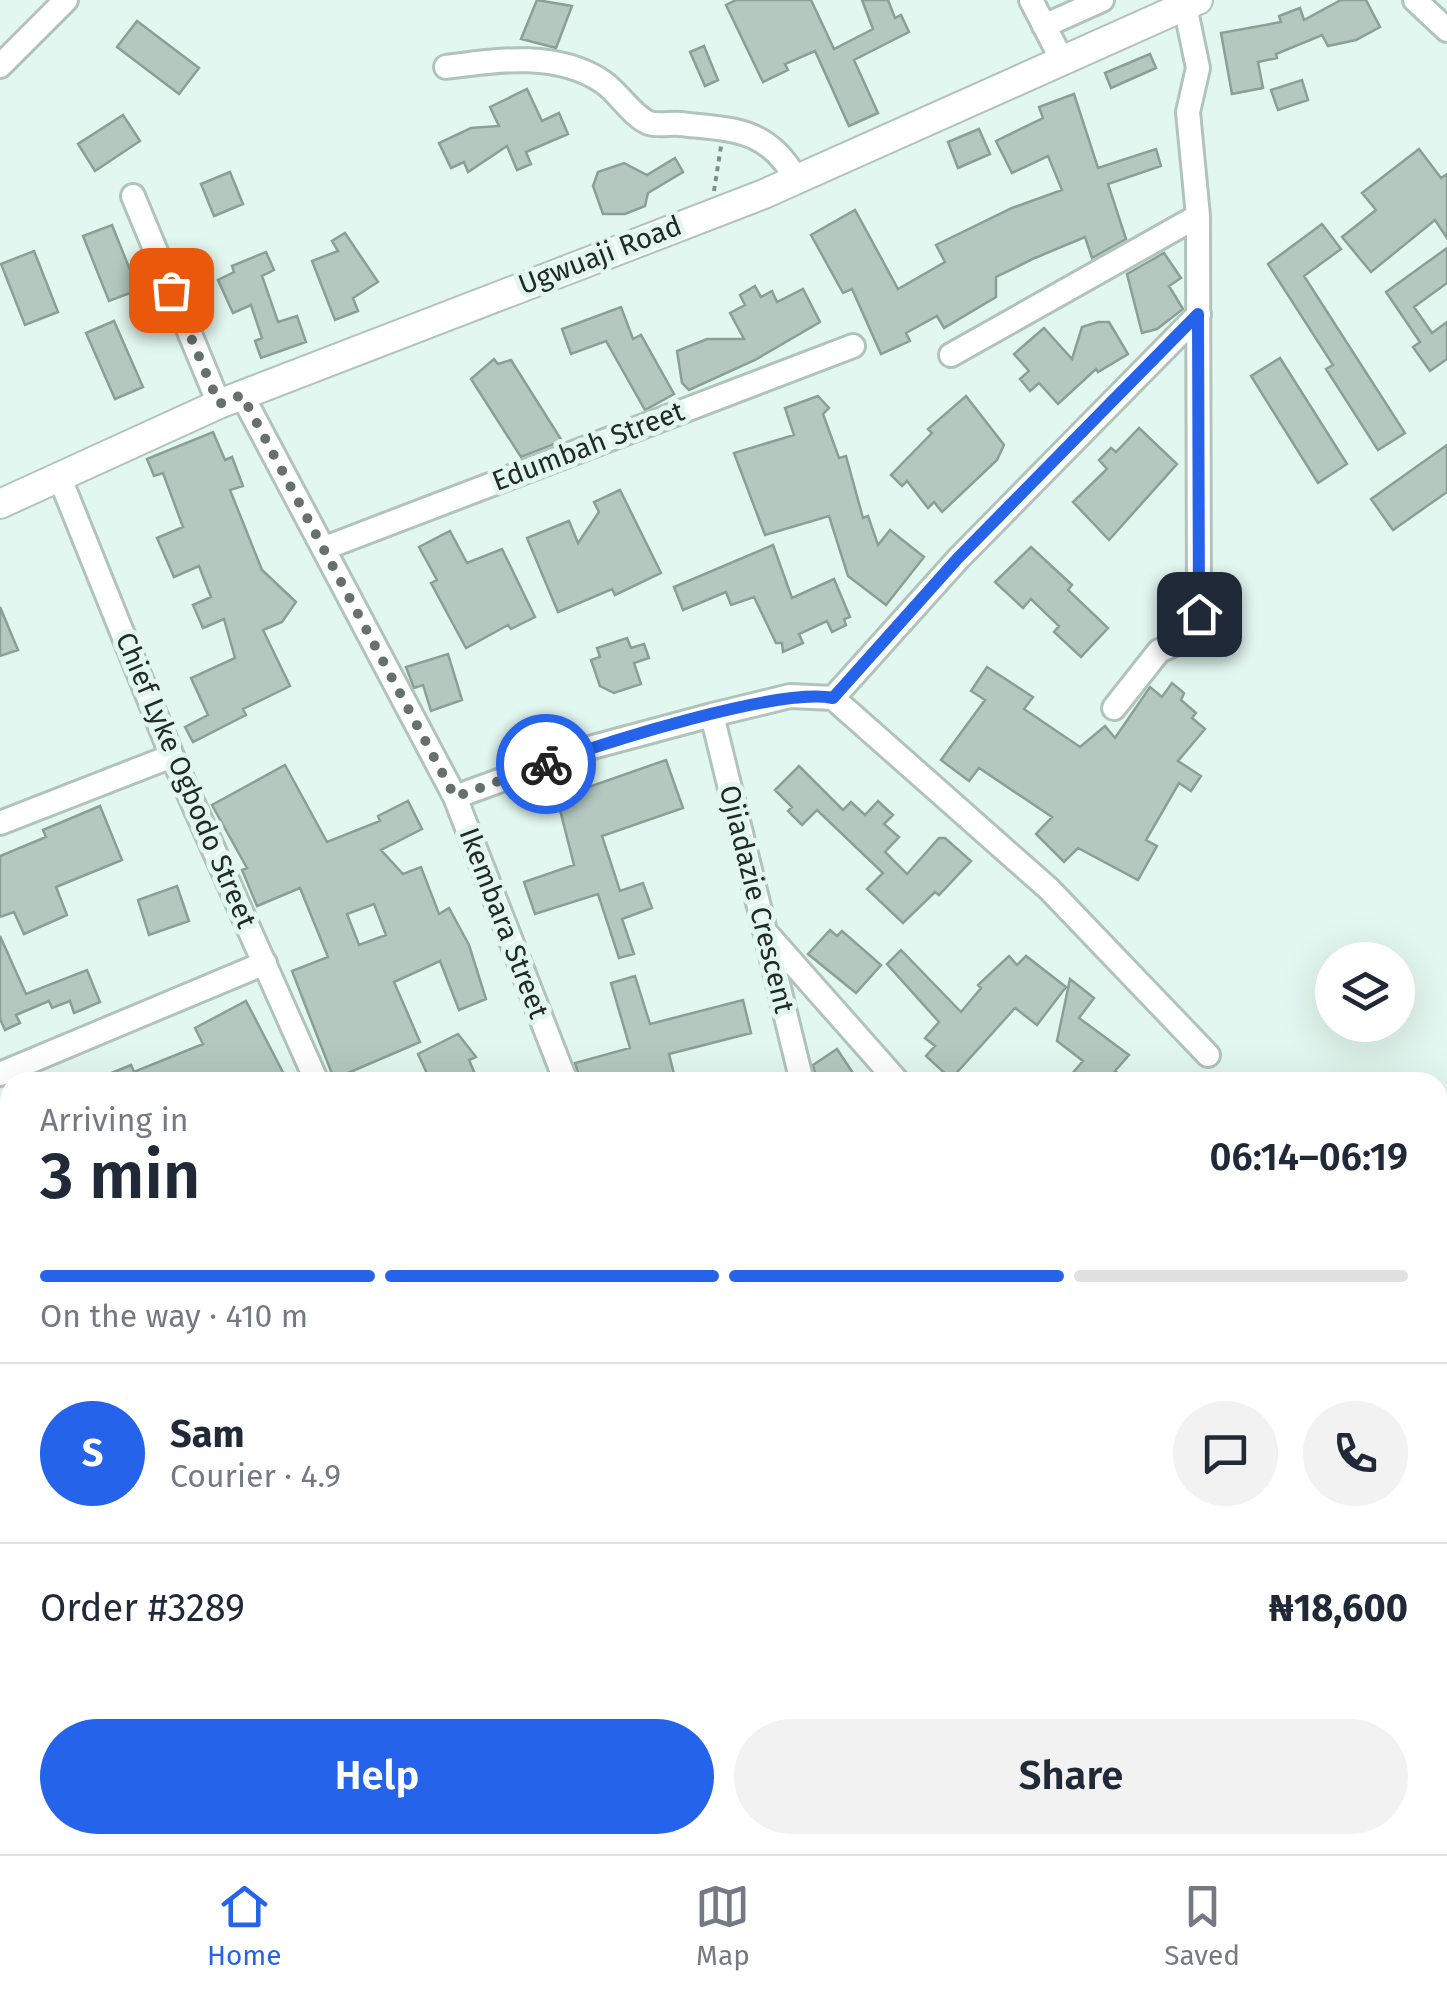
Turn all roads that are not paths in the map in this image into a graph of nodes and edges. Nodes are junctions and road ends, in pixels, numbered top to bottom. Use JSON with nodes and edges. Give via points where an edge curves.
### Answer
{"nodes":[{"id":1,"x":66,"y":0,"type":"edge"},
{"id":2,"x":1031,"y":0,"type":"edge"},
{"id":3,"x":1416,"y":0,"type":"edge"},
{"id":4,"x":1091,"y":2,"type":"edge"},
{"id":5,"x":1192,"y":3,"type":"edge"},
{"id":6,"x":1147,"y":10,"type":"edge"},
{"id":7,"x":1044,"y":26,"type":"junction"},
{"id":8,"x":1447,"y":30,"type":"edge"},
{"id":9,"x":1105,"y":42,"type":"junction"},
{"id":10,"x":1062,"y":62,"type":"junction"},
{"id":11,"x":0,"y":66,"type":"edge"},
{"id":12,"x":446,"y":67,"type":"dead end"},
{"id":13,"x":796,"y":179,"type":"junction"},
{"id":14,"x":133,"y":196,"type":"dead end"},
{"id":15,"x":1198,"y":216,"type":"junction"},
{"id":16,"x":1198,"y":314,"type":"junction"},
{"id":17,"x":853,"y":346,"type":"dead end"},
{"id":18,"x":951,"y":356,"type":"dead end"},
{"id":19,"x":230,"y":400,"type":"junction"},
{"id":20,"x":59,"y":476,"type":"junction"},
{"id":21,"x":0,"y":504,"type":"edge"},
{"id":22,"x":325,"y":548,"type":"junction"},
{"id":23,"x":833,"y":698,"type":"junction"},
{"id":24,"x":1114,"y":708,"type":"dead end"},
{"id":25,"x":712,"y":716,"type":"junction"},
{"id":26,"x":172,"y":756,"type":"junction"},
{"id":27,"x":455,"y":797,"type":"junction"},
{"id":28,"x":0,"y":823,"type":"edge"},
{"id":29,"x":765,"y":932,"type":"junction"},
{"id":30,"x":265,"y":963,"type":"junction"},
{"id":31,"x":1208,"y":1054,"type":"dead end"},
{"id":32,"x":5,"y":1072,"type":"edge"},
{"id":33,"x":313,"y":1072,"type":"edge"},
{"id":34,"x":561,"y":1072,"type":"edge"},
{"id":35,"x":800,"y":1072,"type":"edge"},
{"id":36,"x":889,"y":1072,"type":"edge"}],
"edges":[{"from":1,"to":11,"type":"street"},
{"from":2,"to":7,"type":"street"},
{"from":3,"to":8,"type":"street"},
{"from":4,"to":7,"type":"street"},
{"from":4,"to":9,"type":"street"},
{"from":5,"to":6,"type":"main road","name":"Ugwuaji Road"},
{"from":5,"to":15,"type":"street","via":[[1198,68],[1188,112]]},
{"from":6,"to":9,"type":"main road","name":"Ugwuaji Road"},
{"from":7,"to":10,"type":"street"},
{"from":9,"to":10,"type":"main road","name":"Ugwuaji Road"},
{"from":10,"to":13,"type":"main road","name":"Ugwuaji Road"},
{"from":12,"to":13,"type":"street","via":[[510,58],[546,62],[600,80],[650,123],[762,138]]},
{"from":13,"to":19,"type":"main road","name":"Ugwuaji Road"},
{"from":14,"to":19,"type":"street","name":"Ikembara Street"},
{"from":15,"to":16,"type":"street"},
{"from":15,"to":18,"type":"street"},
{"from":16,"to":23,"type":"street","via":[[958,558]]},
{"from":16,"to":24,"type":"street","via":[[1199,614],[1189,638],[1159,651]]},
{"from":17,"to":22,"type":"street","name":"Edumbah Street"},
{"from":19,"to":20,"type":"main road","name":"Ugwuaji Road"},
{"from":19,"to":22,"type":"street","name":"Ikembara Street"},
{"from":20,"to":21,"type":"main road","name":"Ugwuaji Road"},
{"from":20,"to":26,"type":"street","name":"Chief Lyke Ogbodo Street"},
{"from":22,"to":27,"type":"street","name":"Ikembara Street"},
{"from":23,"to":25,"type":"street","via":[[790,696]]},
{"from":23,"to":31,"type":"street","via":[[1050,889]]},
{"from":25,"to":27,"type":"street","via":[[589,748]]},
{"from":25,"to":29,"type":"street","name":"Ojiadazie Crescent"},
{"from":26,"to":28,"type":"street"},
{"from":26,"to":30,"type":"street","name":"Chief Lyke Ogbodo Street"},
{"from":27,"to":34,"type":"street","name":"Ikembara Street"},
{"from":29,"to":35,"type":"street","name":"Ojiadazie Crescent"},
{"from":29,"to":36,"type":"street"},
{"from":30,"to":32,"type":"street"},
{"from":30,"to":33,"type":"street","name":"Chief Lyke Ogbodo Street"}]}
